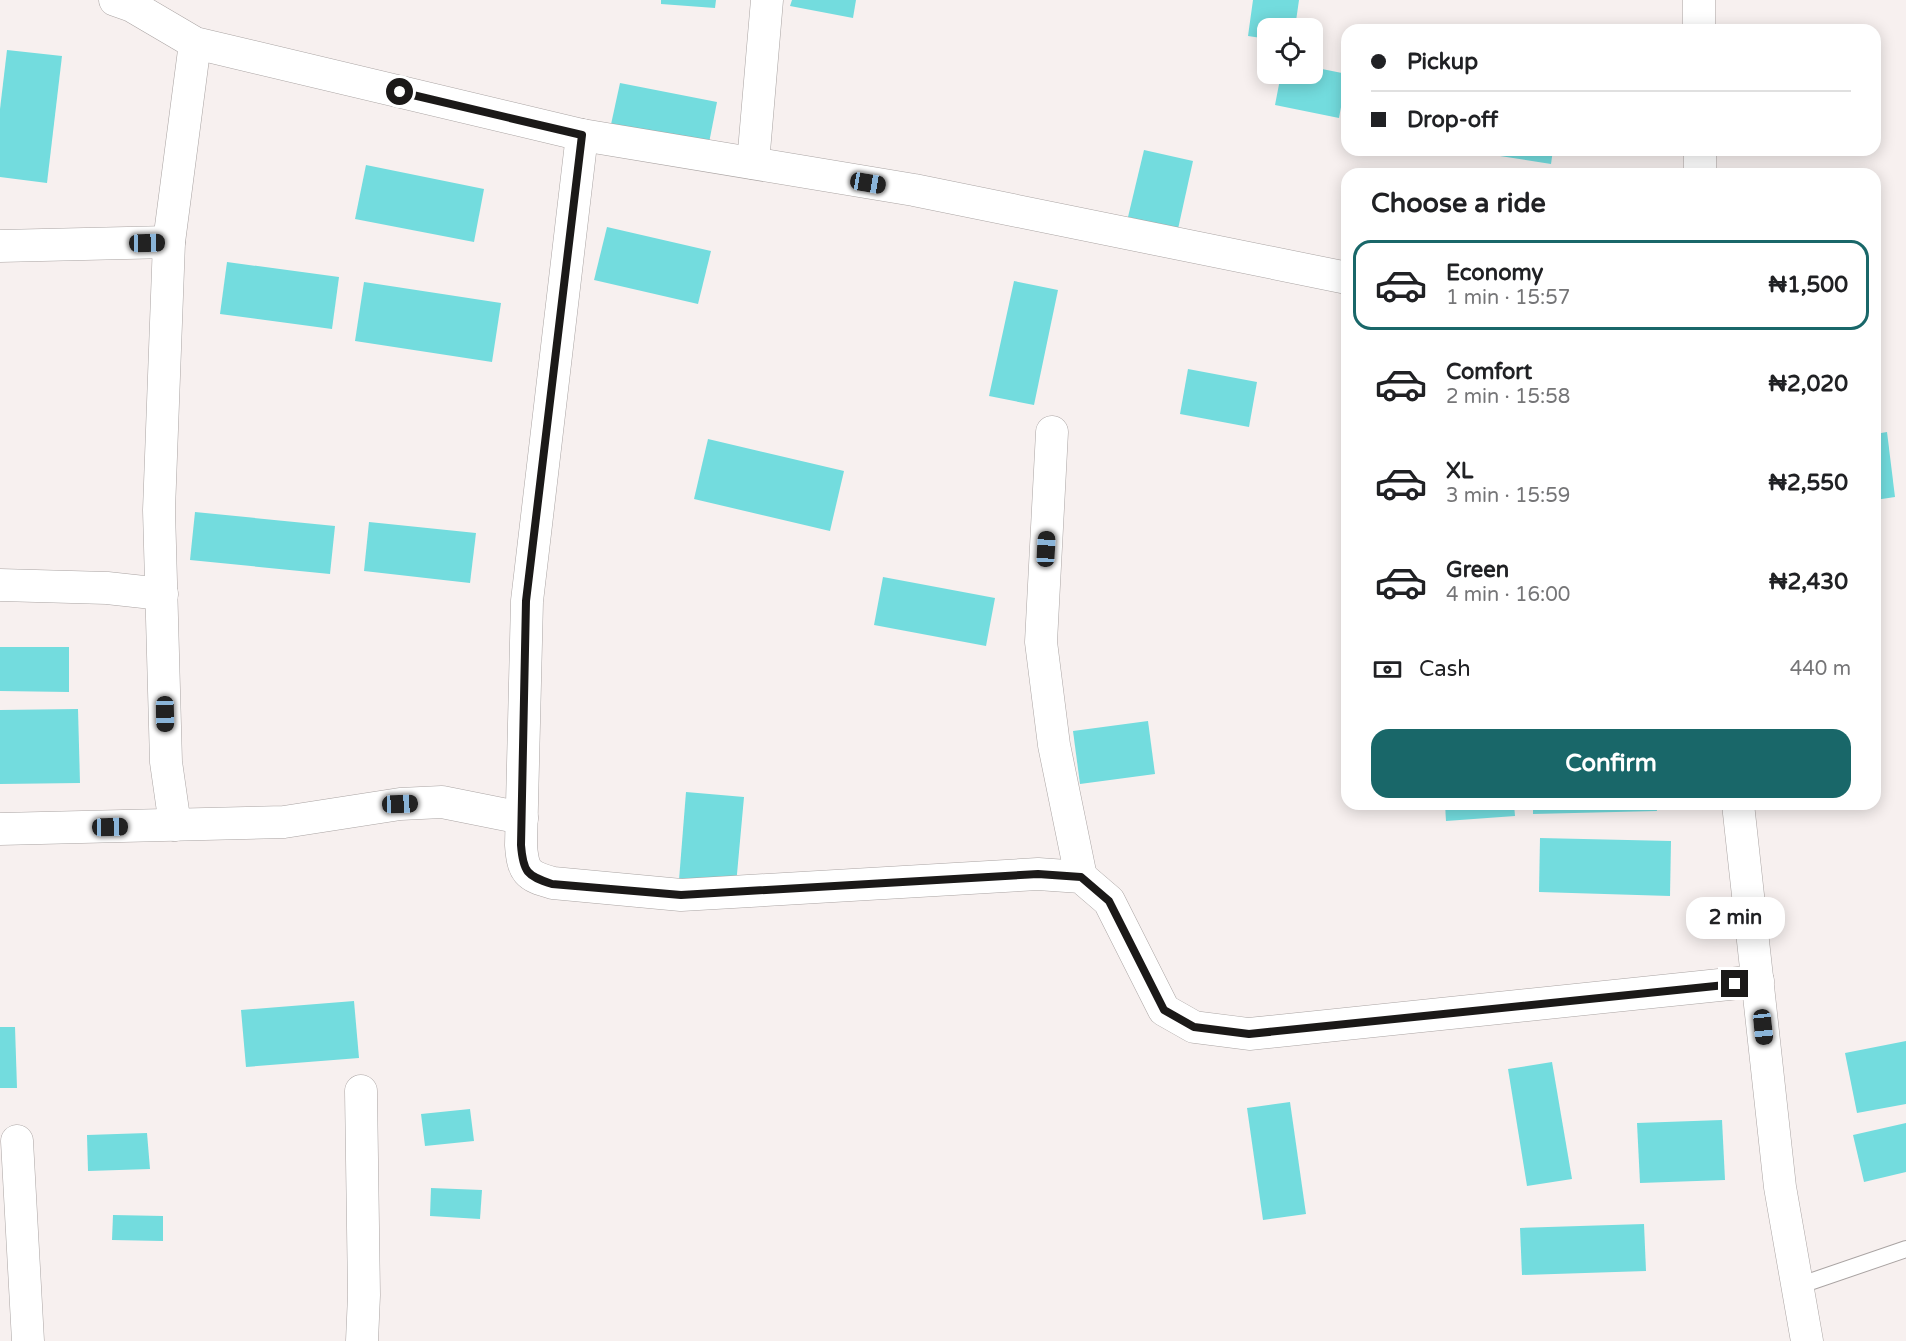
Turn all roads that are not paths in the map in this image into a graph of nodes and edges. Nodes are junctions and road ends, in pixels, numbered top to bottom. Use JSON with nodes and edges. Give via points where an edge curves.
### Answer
{"nodes":[{"id":1,"x":115,"y":0,"type":"edge"},
{"id":2,"x":767,"y":0,"type":"edge"},
{"id":3,"x":1699,"y":0,"type":"edge"},
{"id":4,"x":1699,"y":24,"type":"edge"},
{"id":5,"x":195,"y":44,"type":"junction"},
{"id":6,"x":582,"y":135,"type":"junction"},
{"id":7,"x":753,"y":163,"type":"junction"},
{"id":8,"x":169,"y":242,"type":"junction"},
{"id":9,"x":0,"y":246,"type":"edge"},
{"id":10,"x":1341,"y":277,"type":"edge"},
{"id":11,"x":1052,"y":432,"type":"dead end"},
{"id":12,"x":0,"y":585,"type":"edge"},
{"id":13,"x":162,"y":594,"type":"junction"},
{"id":14,"x":1739,"y":810,"type":"edge"},
{"id":15,"x":522,"y":819,"type":"junction"},
{"id":16,"x":176,"y":825,"type":"junction"},
{"id":17,"x":0,"y":829,"type":"edge"},
{"id":18,"x":1081,"y":877,"type":"junction"},
{"id":19,"x":1758,"y":981,"type":"junction"},
{"id":20,"x":361,"y":1092,"type":"dead end"},
{"id":21,"x":17,"y":1141,"type":"dead end"},
{"id":22,"x":1906,"y":1249,"type":"edge"},
{"id":23,"x":1798,"y":1286,"type":"junction"},
{"id":24,"x":28,"y":1341,"type":"edge"},
{"id":25,"x":362,"y":1341,"type":"edge"},
{"id":26,"x":1807,"y":1341,"type":"edge"}],
"edges":[{"from":1,"to":5,"type":"street"},
{"from":2,"to":7,"type":"street"},
{"from":3,"to":4,"type":"street"},
{"from":5,"to":6,"type":"street"},
{"from":5,"to":8,"type":"street"},
{"from":6,"to":7,"type":"street"},
{"from":6,"to":15,"type":"street","via":[[526,601]]},
{"from":7,"to":10,"type":"street","via":[[914,190]]},
{"from":8,"to":9,"type":"street"},
{"from":8,"to":13,"type":"street","via":[[159,510]]},
{"from":11,"to":18,"type":"street","via":[[1041,642],[1054,745]]},
{"from":12,"to":13,"type":"street"},
{"from":13,"to":16,"type":"street","via":[[166,762]]},
{"from":14,"to":19,"type":"street"},
{"from":15,"to":16,"type":"street","via":[[442,802],[400,804],[284,822]]},
{"from":15,"to":18,"type":"street","via":[[522,866],[534,878],[552,884],[681,895],[1038,874]]},
{"from":16,"to":17,"type":"street"},
{"from":18,"to":19,"type":"street","via":[[1109,901],[1164,1010],[1194,1027],[1249,1034]]},
{"from":19,"to":23,"type":"street","via":[[1780,1187]]},
{"from":20,"to":25,"type":"street"},
{"from":21,"to":24,"type":"street"},
{"from":22,"to":23,"type":"lane"},
{"from":23,"to":26,"type":"street"}]}
